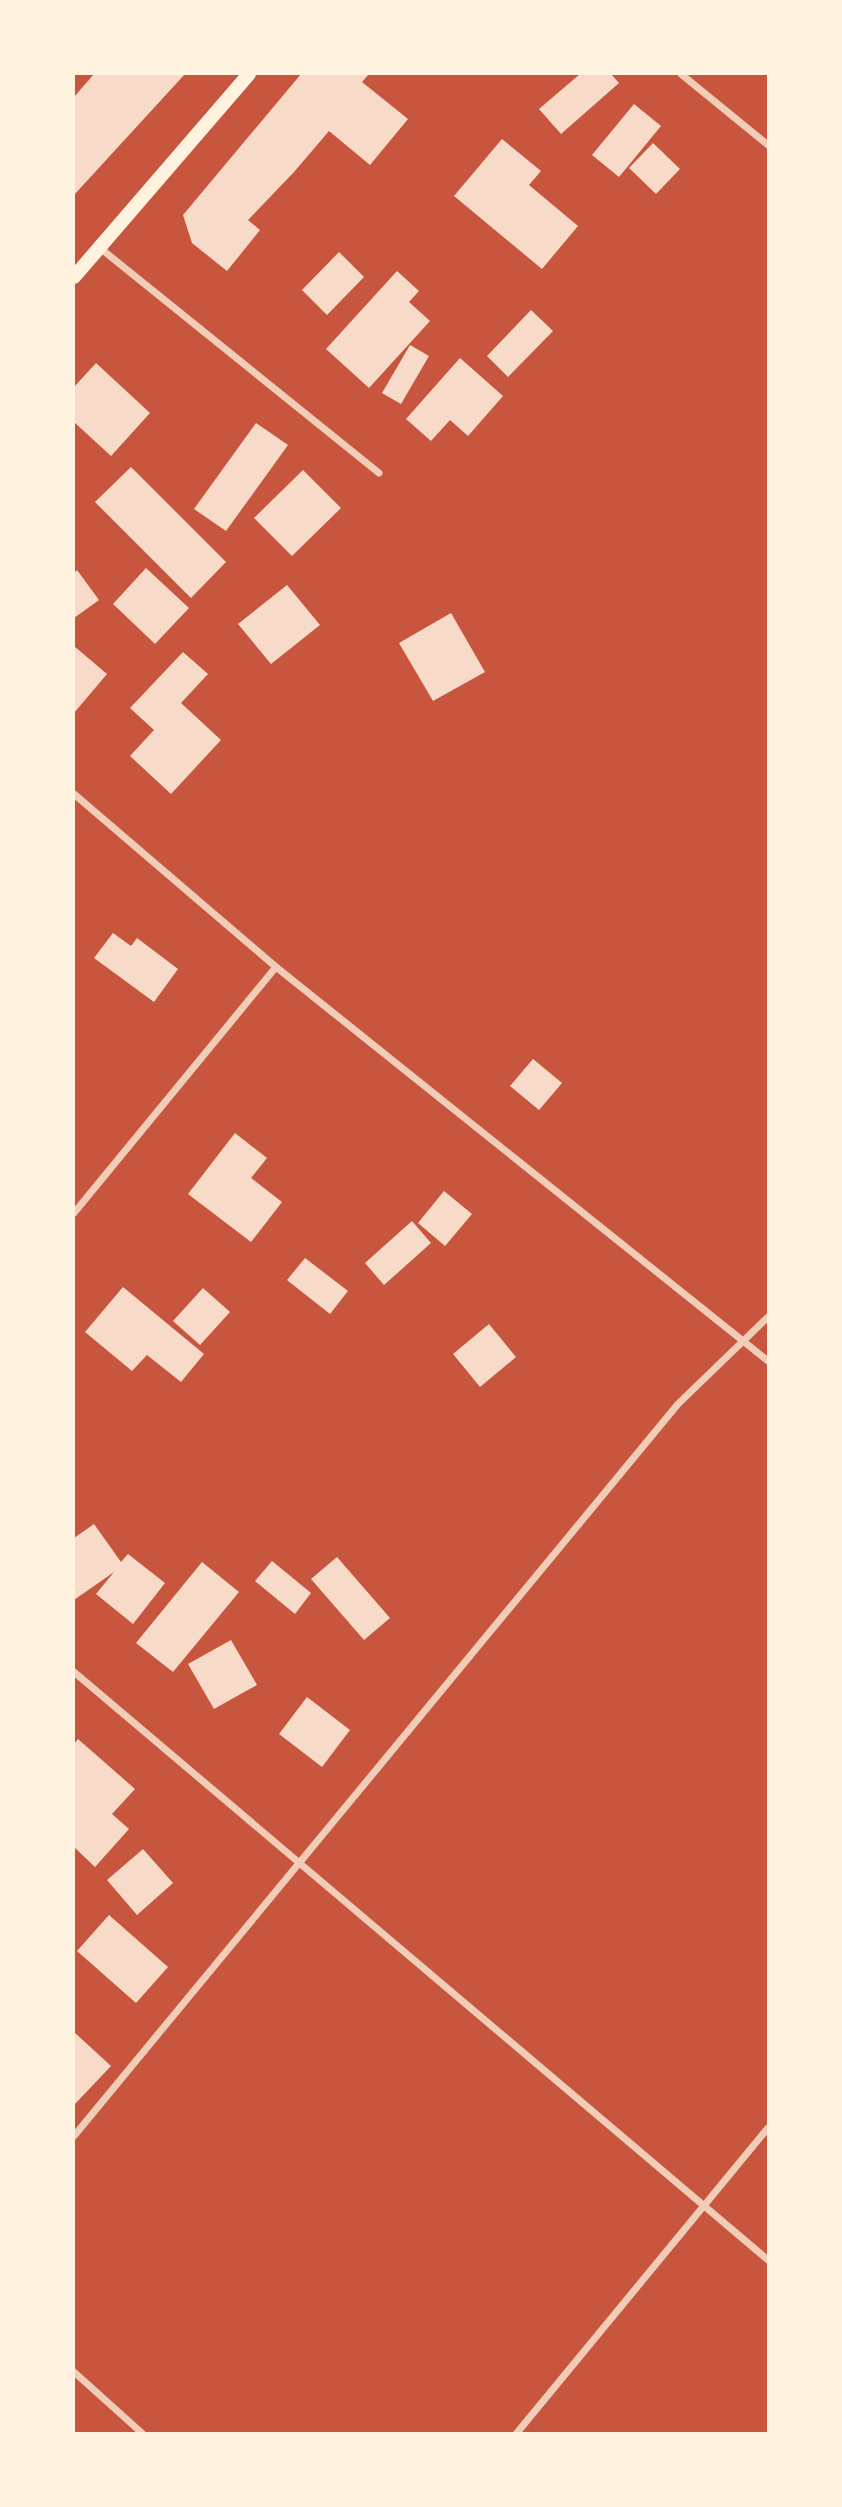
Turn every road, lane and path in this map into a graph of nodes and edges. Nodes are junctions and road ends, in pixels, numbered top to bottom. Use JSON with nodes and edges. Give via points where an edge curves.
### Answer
{"nodes":[{"id":1,"x":249,"y":74,"type":"edge"},
{"id":2,"x":681,"y":74,"type":"edge"},
{"id":3,"x":768,"y":145,"type":"edge"},
{"id":4,"x":100,"y":248,"type":"junction"},
{"id":5,"x":74,"y":276,"type":"edge"},
{"id":6,"x":379,"y":473,"type":"dead end"},
{"id":7,"x":74,"y":794,"type":"edge"},
{"id":8,"x":276,"y":967,"type":"junction"},
{"id":9,"x":74,"y":1213,"type":"edge"},
{"id":10,"x":768,"y":1317,"type":"edge"},
{"id":11,"x":745,"y":1341,"type":"junction"},
{"id":12,"x":768,"y":1361,"type":"edge"},
{"id":13,"x":74,"y":1672,"type":"edge"},
{"id":14,"x":299,"y":1861,"type":"junction"},
{"id":15,"x":768,"y":2128,"type":"edge"},
{"id":16,"x":74,"y":2136,"type":"edge"},
{"id":17,"x":704,"y":2205,"type":"junction"},
{"id":18,"x":768,"y":2260,"type":"edge"},
{"id":19,"x":74,"y":2372,"type":"edge"},
{"id":20,"x":143,"y":2434,"type":"edge"},
{"id":21,"x":516,"y":2434,"type":"edge"}],
"edges":[{"from":1,"to":4,"type":"main road"},
{"from":2,"to":3,"type":"street"},
{"from":4,"to":5,"type":"main road"},
{"from":4,"to":6,"type":"street"},
{"from":7,"to":8,"type":"street"},
{"from":8,"to":9,"type":"street"},
{"from":8,"to":11,"type":"street"},
{"from":10,"to":11,"type":"street"},
{"from":11,"to":12,"type":"street"},
{"from":11,"to":14,"type":"street","via":[[678,1404]]},
{"from":13,"to":14,"type":"street"},
{"from":14,"to":16,"type":"street"},
{"from":14,"to":17,"type":"street"},
{"from":15,"to":17,"type":"street"},
{"from":17,"to":18,"type":"street"},
{"from":17,"to":21,"type":"street"},
{"from":19,"to":20,"type":"street"}]}
